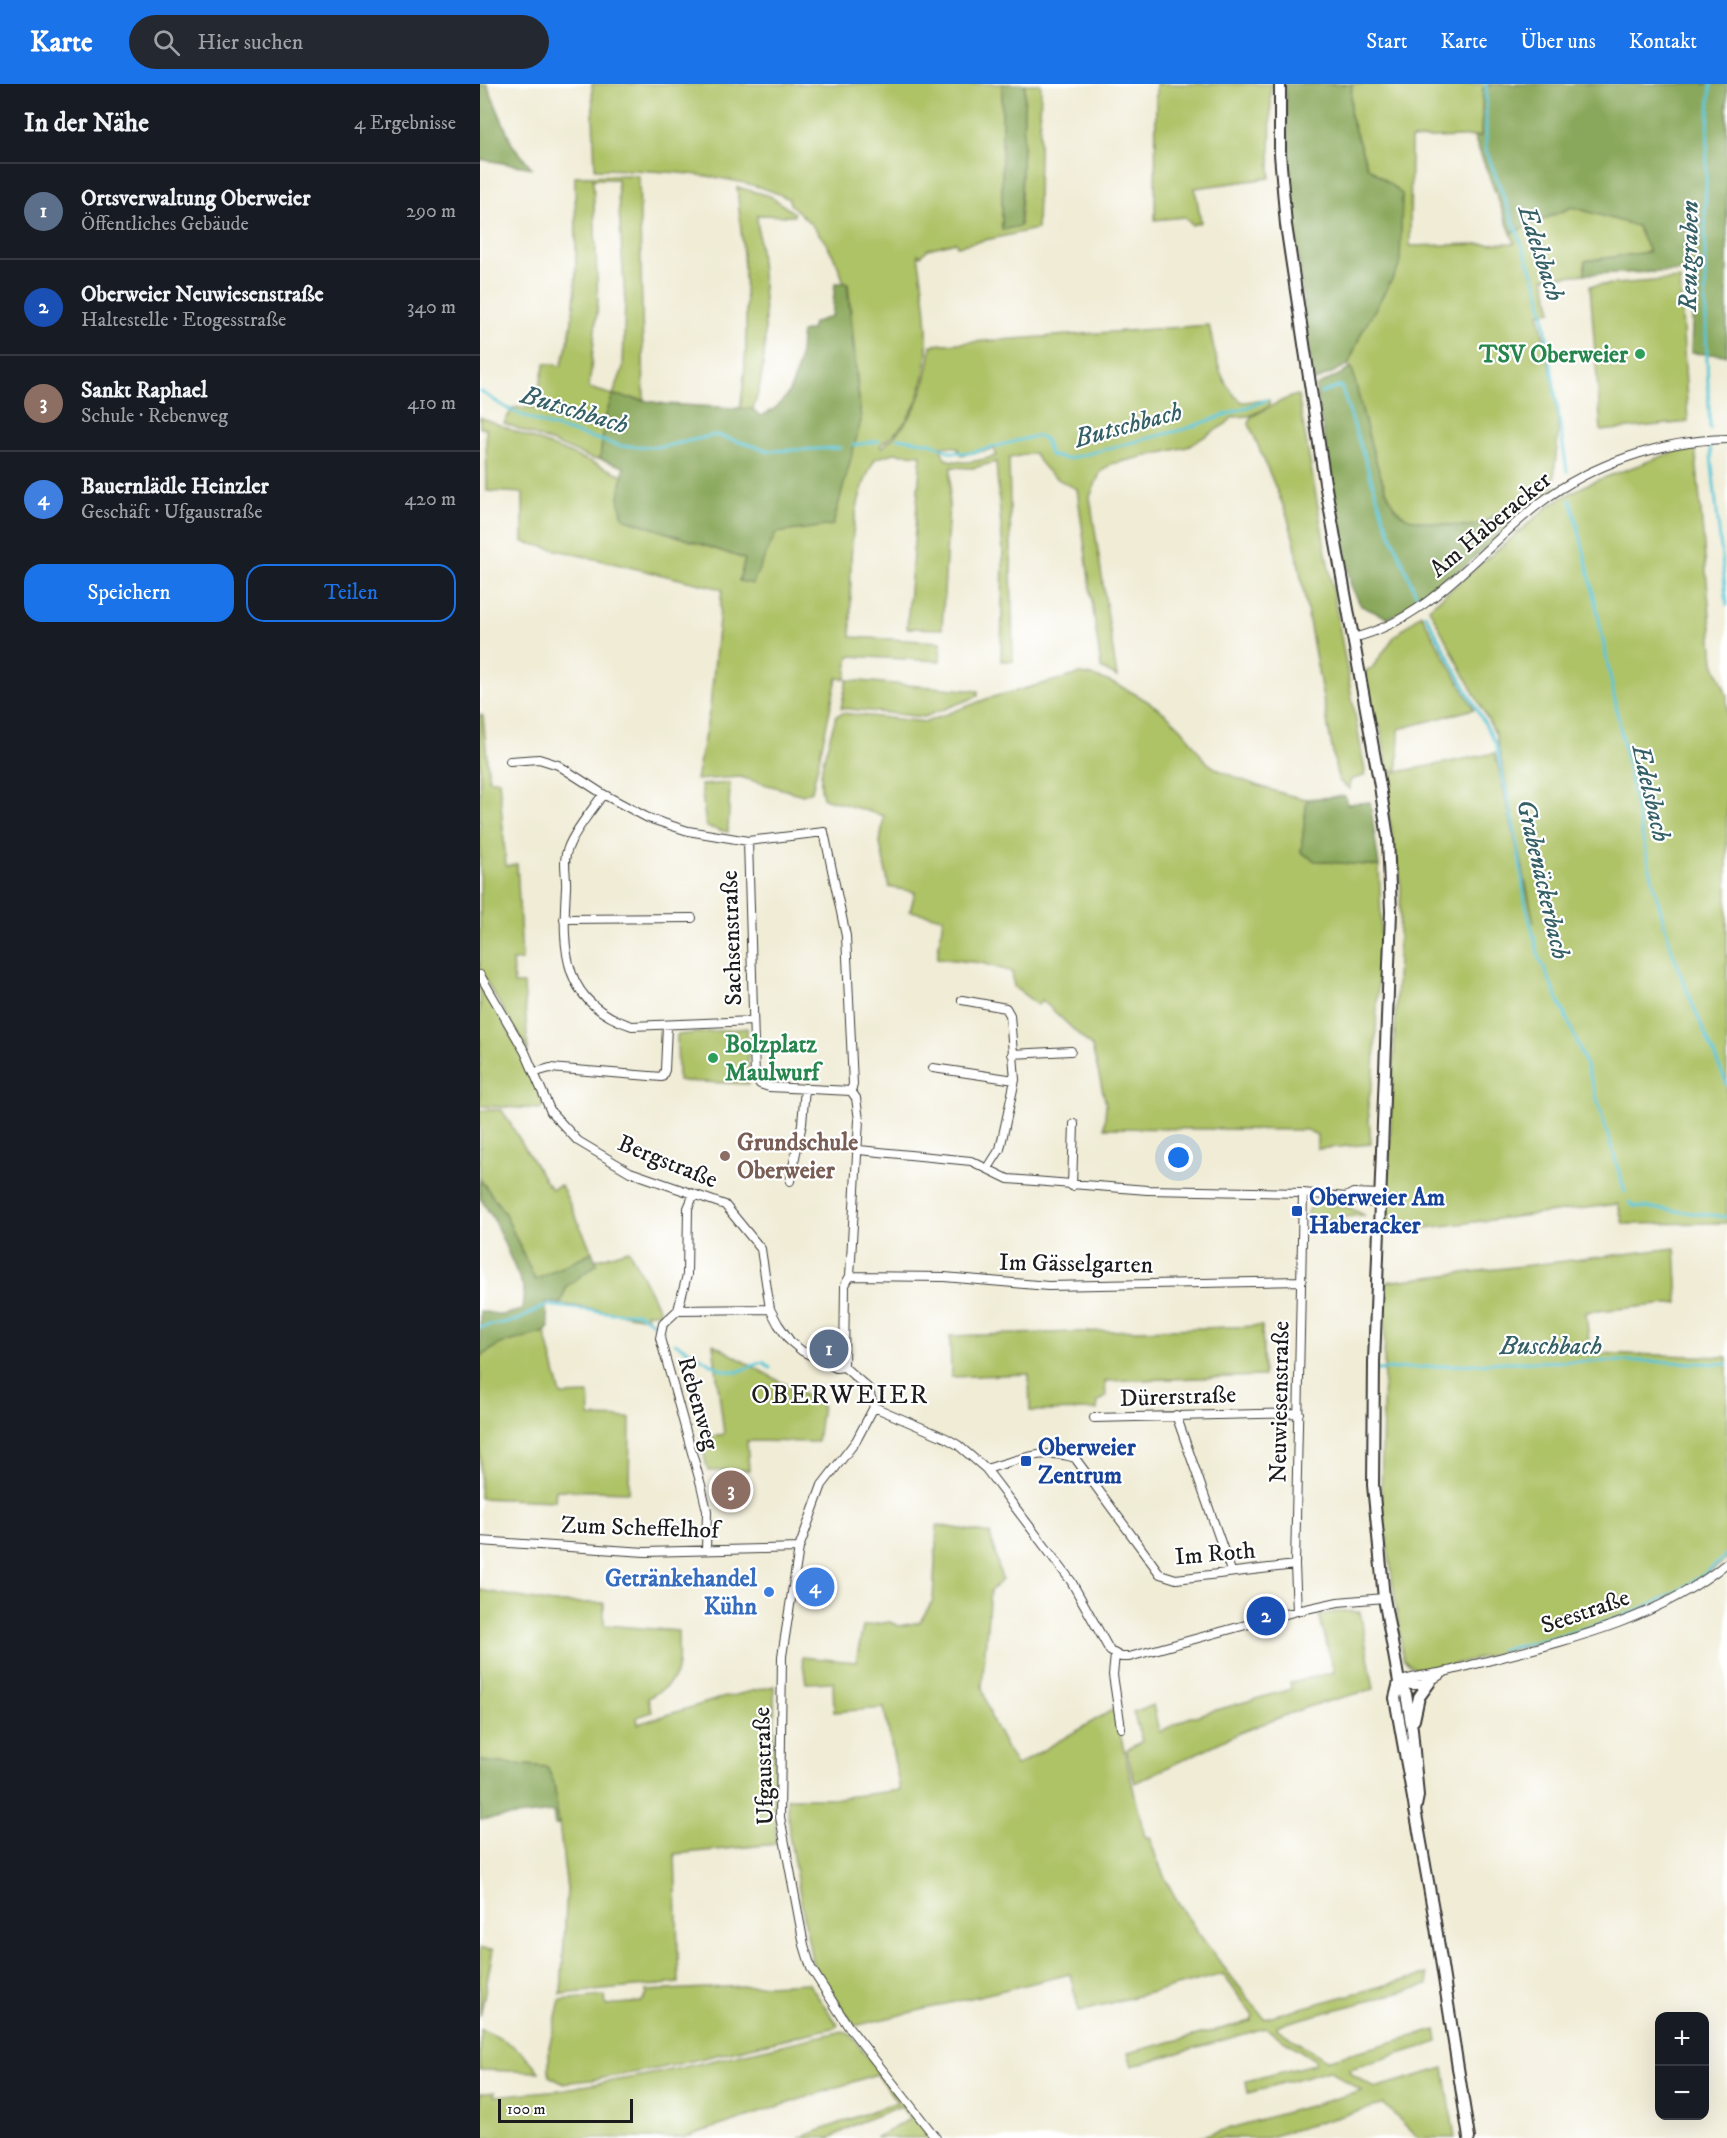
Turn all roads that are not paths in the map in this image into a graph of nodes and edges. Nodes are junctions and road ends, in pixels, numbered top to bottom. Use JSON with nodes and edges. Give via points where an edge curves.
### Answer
{"nodes":[{"id":1,"x":1280,"y":84,"type":"edge"},
{"id":2,"x":1727,"y":439,"type":"edge"},
{"id":3,"x":1353,"y":638,"type":"junction"},
{"id":4,"x":510,"y":761,"type":"dead end"},
{"id":5,"x":603,"y":794,"type":"junction"},
{"id":6,"x":748,"y":841,"type":"junction"},
{"id":7,"x":692,"y":918,"type":"dead end"},
{"id":8,"x":564,"y":919,"type":"junction"},
{"id":9,"x":480,"y":975,"type":"edge"},
{"id":10,"x":962,"y":1000,"type":"dead end"},
{"id":11,"x":753,"y":1021,"type":"junction"},
{"id":12,"x":667,"y":1026,"type":"junction"},
{"id":13,"x":1071,"y":1052,"type":"dead end"},
{"id":14,"x":1012,"y":1054,"type":"junction"},
{"id":15,"x":933,"y":1068,"type":"dead end"},
{"id":16,"x":536,"y":1072,"type":"junction"},
{"id":17,"x":1015,"y":1080,"type":"junction"},
{"id":18,"x":805,"y":1088,"type":"junction"},
{"id":19,"x":851,"y":1091,"type":"junction"},
{"id":20,"x":1074,"y":1124,"type":"dead end"},
{"id":21,"x":859,"y":1150,"type":"junction"},
{"id":22,"x":988,"y":1168,"type":"junction"},
{"id":23,"x":790,"y":1181,"type":"dead end"},
{"id":24,"x":1072,"y":1186,"type":"junction"},
{"id":25,"x":1303,"y":1193,"type":"junction"},
{"id":26,"x":694,"y":1194,"type":"junction"},
{"id":27,"x":1381,"y":1199,"type":"junction"},
{"id":28,"x":850,"y":1276,"type":"junction"},
{"id":29,"x":1302,"y":1281,"type":"junction"},
{"id":30,"x":770,"y":1309,"type":"junction"},
{"id":31,"x":678,"y":1310,"type":"junction"},
{"id":32,"x":844,"y":1366,"type":"junction"},
{"id":33,"x":874,"y":1407,"type":"junction"},
{"id":34,"x":1299,"y":1413,"type":"junction"},
{"id":35,"x":1176,"y":1415,"type":"junction"},
{"id":36,"x":1094,"y":1418,"type":"dead end"},
{"id":37,"x":986,"y":1469,"type":"junction"},
{"id":38,"x":480,"y":1541,"type":"edge"},
{"id":39,"x":799,"y":1548,"type":"junction"},
{"id":40,"x":706,"y":1550,"type":"junction"},
{"id":41,"x":1727,"y":1563,"type":"edge"},
{"id":42,"x":1295,"y":1565,"type":"junction"},
{"id":43,"x":1231,"y":1571,"type":"junction"},
{"id":44,"x":1384,"y":1598,"type":"junction"},
{"id":45,"x":1297,"y":1611,"type":"junction"},
{"id":46,"x":1115,"y":1655,"type":"junction"},
{"id":47,"x":1445,"y":1672,"type":"junction"},
{"id":48,"x":1398,"y":1682,"type":"junction"},
{"id":49,"x":1430,"y":1682,"type":"junction"},
{"id":50,"x":1121,"y":1728,"type":"dead end"},
{"id":51,"x":1412,"y":1729,"type":"junction"},
{"id":52,"x":1415,"y":1811,"type":"junction"},
{"id":53,"x":936,"y":2138,"type":"edge"},
{"id":54,"x":1469,"y":2138,"type":"edge"}],
"edges":[{"from":1,"to":3,"type":"main road","via":[[1286,225]]},
{"from":2,"to":3,"type":"street","name":"Am Haberacker","via":[[1676,444],[1581,478],[1540,503],[1411,614],[1384,629]]},
{"from":3,"to":27,"type":"main road","via":[[1388,838],[1391,887]]},
{"from":4,"to":5,"type":"street","via":[[548,761]]},
{"from":5,"to":6,"type":"street","via":[[648,818],[688,831]]},
{"from":5,"to":8,"type":"street","via":[[568,848]]},
{"from":6,"to":11,"type":"street","name":"Sachsenstraße"},
{"from":6,"to":19,"type":"street","via":[[824,832],[846,936]]},
{"from":7,"to":8,"type":"street"},
{"from":8,"to":12,"type":"street","via":[[574,983],[583,999],[594,1009],[632,1026]]},
{"from":9,"to":16,"type":"street","name":"Bergstraße"},
{"from":10,"to":14,"type":"street","via":[[1006,1008]]},
{"from":11,"to":12,"type":"street"},
{"from":11,"to":18,"type":"street","name":"Sachsenstraße","via":[[755,1077],[760,1084]]},
{"from":12,"to":16,"type":"street","via":[[662,1077],[550,1068]]},
{"from":13,"to":14,"type":"street"},
{"from":14,"to":17,"type":"street"},
{"from":15,"to":17,"type":"street"},
{"from":16,"to":26,"type":"street","name":"Bergstraße","via":[[551,1112],[578,1142],[630,1172]]},
{"from":17,"to":22,"type":"street","via":[[1000,1149]]},
{"from":18,"to":19,"type":"street","name":"Sachsenstraße"},
{"from":18,"to":23,"type":"street"},
{"from":19,"to":21,"type":"street","via":[[856,1098]]},
{"from":20,"to":24,"type":"street"},
{"from":21,"to":22,"type":"street","via":[[971,1161]]},
{"from":21,"to":28,"type":"street"},
{"from":22,"to":24,"type":"street","via":[[1008,1179]]},
{"from":24,"to":25,"type":"street"},
{"from":25,"to":27,"type":"street","via":[[1346,1197],[1353,1193]]},
{"from":25,"to":29,"type":"street","name":"Neuwiesenstraße"},
{"from":26,"to":30,"type":"street","name":"Bergstraße","via":[[726,1205],[755,1240]]},
{"from":26,"to":31,"type":"street","name":"Rebenweg","via":[[688,1208],[687,1275]]},
{"from":27,"to":44,"type":"main road","via":[[1373,1485]]},
{"from":28,"to":29,"type":"street","name":"Im Gässelgarten","via":[[944,1277],[1048,1286]]},
{"from":28,"to":32,"type":"street","via":[[845,1285]]},
{"from":29,"to":34,"type":"street","name":"Neuwiesenstraße"},
{"from":30,"to":31,"type":"street"},
{"from":30,"to":32,"type":"street","name":"Bergstraße","via":[[790,1341],[821,1362],[836,1368]]},
{"from":31,"to":40,"type":"street","name":"Rebenweg","via":[[663,1324],[660,1338],[707,1511]]},
{"from":32,"to":33,"type":"street","via":[[868,1388]]},
{"from":33,"to":37,"type":"street","via":[[952,1442]]},
{"from":33,"to":39,"type":"street","name":"Ufgaustraße","via":[[856,1441],[822,1485]]},
{"from":34,"to":35,"type":"street","name":"Dürerstraße"},
{"from":34,"to":42,"type":"street","name":"Neuwiesenstraße"},
{"from":35,"to":36,"type":"street","name":"Dürerstraße"},
{"from":35,"to":43,"type":"street"},
{"from":37,"to":43,"type":"street","name":"Im Roth","via":[[1040,1453],[1075,1458],[1160,1574],[1176,1579]]},
{"from":37,"to":46,"type":"street","via":[[1071,1581]]},
{"from":38,"to":40,"type":"street","name":"Zum Scheffelhof","via":[[645,1552]]},
{"from":39,"to":40,"type":"street","name":"Zum Scheffelhof"},
{"from":39,"to":53,"type":"street","name":"Ufgaustraße","via":[[782,1656],[779,1802],[804,1945],[811,1968],[826,1994]]},
{"from":41,"to":47,"type":"street","name":"Seestraße","via":[[1676,1597],[1609,1626]]},
{"from":42,"to":43,"type":"street","name":"Im Roth"},
{"from":42,"to":45,"type":"street","name":"Neuwiesenstraße"},
{"from":44,"to":45,"type":"street"},
{"from":44,"to":48,"type":"main road"},
{"from":45,"to":46,"type":"street","via":[[1130,1657]]},
{"from":46,"to":50,"type":"street","via":[[1113,1675]]},
{"from":47,"to":48,"type":"street","name":"Seestraße","via":[[1416,1675]]},
{"from":47,"to":49,"type":"street","name":"Seestraße"},
{"from":48,"to":49,"type":"street","via":[[1413,1687]]},
{"from":48,"to":51,"type":"main road","via":[[1406,1694]]},
{"from":48,"to":52,"type":"main road","via":[[1395,1698]]},
{"from":49,"to":51,"type":"main road","via":[[1419,1697]]},
{"from":51,"to":52,"type":"main road","via":[[1418,1796]]},
{"from":52,"to":54,"type":"main road"}]}
